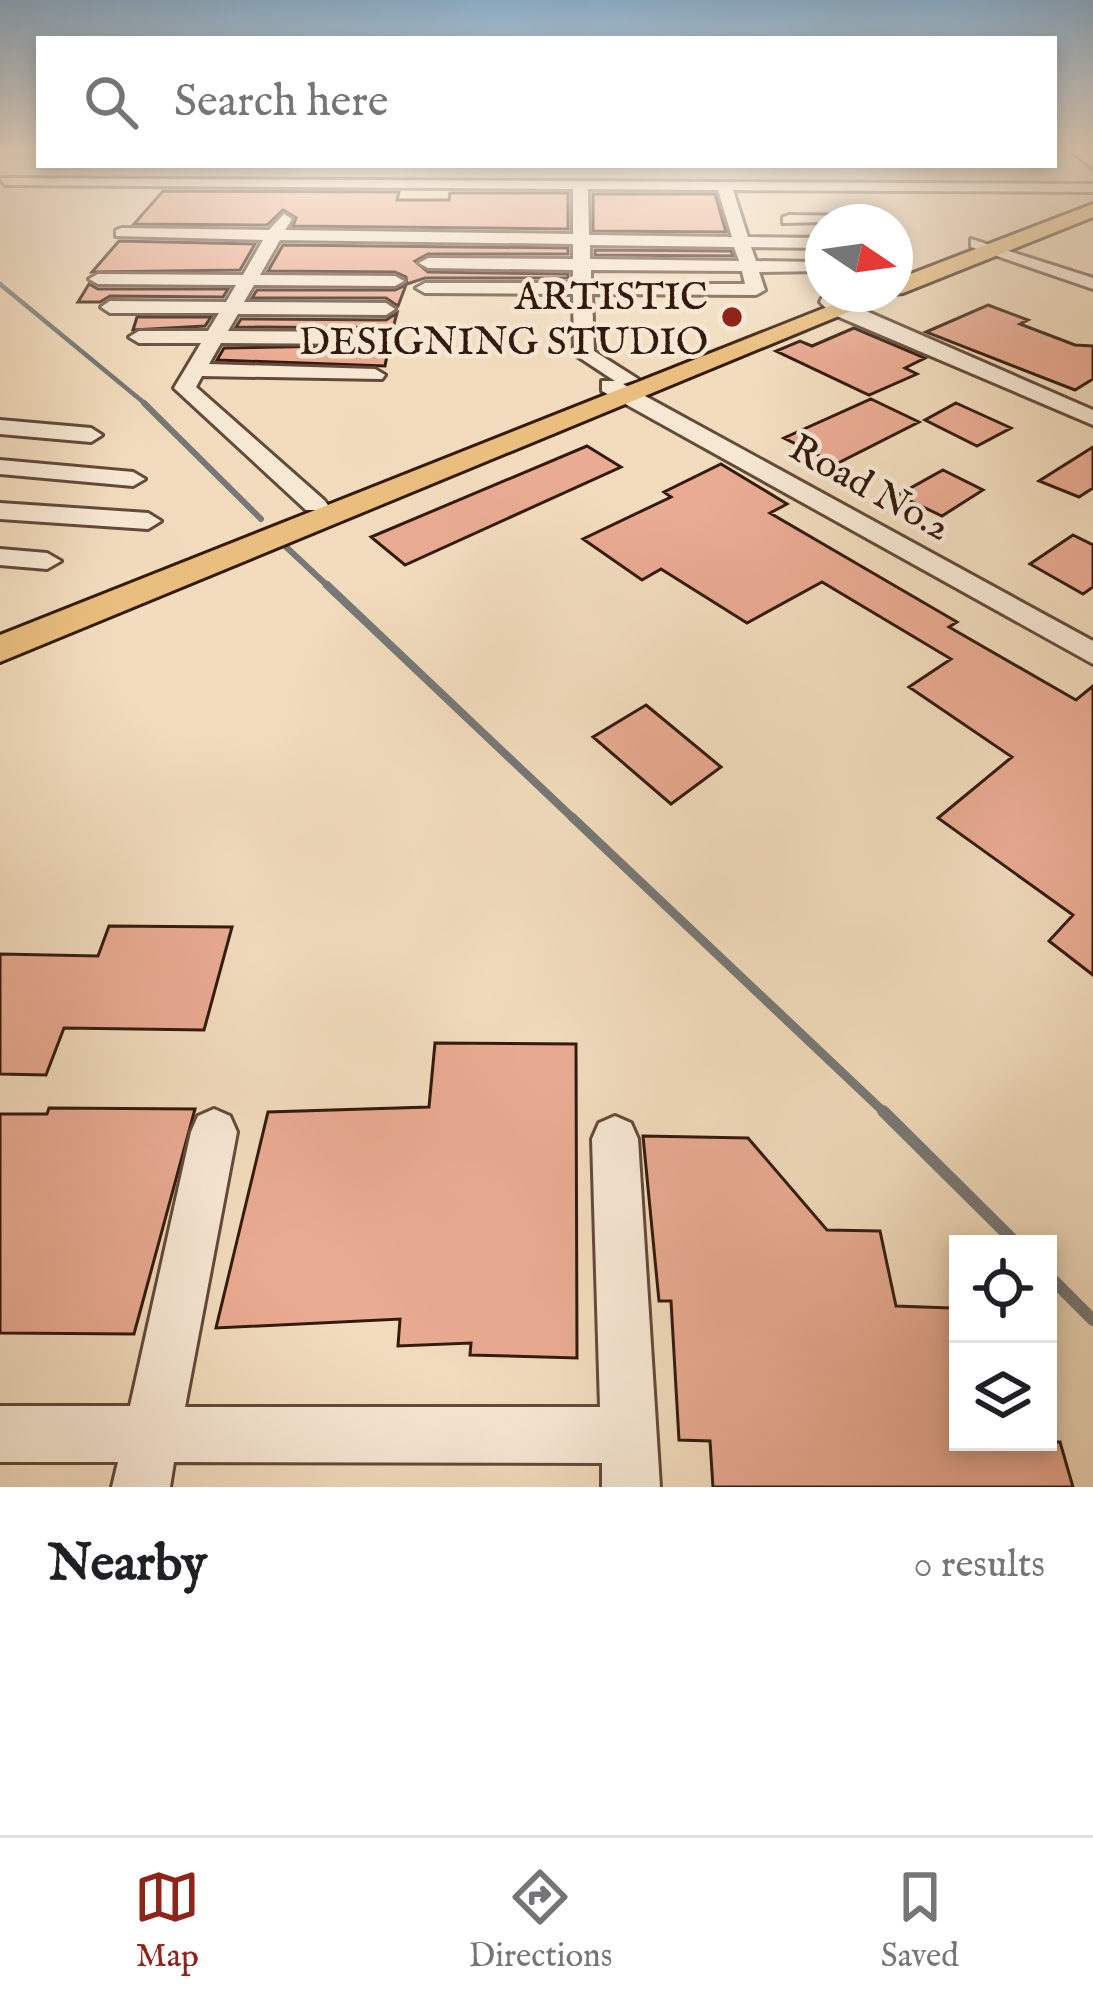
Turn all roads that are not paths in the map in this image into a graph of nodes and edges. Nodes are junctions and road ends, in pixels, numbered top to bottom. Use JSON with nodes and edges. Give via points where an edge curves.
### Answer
{"nodes":[{"id":1,"x":221,"y":218,"type":"edge"},
{"id":2,"x":279,"y":218,"type":"edge"},
{"id":3,"x":374,"y":218,"type":"edge"},
{"id":4,"x":581,"y":218,"type":"edge"},
{"id":5,"x":1051,"y":218,"type":"edge"},
{"id":6,"x":1069,"y":218,"type":"edge"},
{"id":7,"x":712,"y":219,"type":"dead end"},
{"id":8,"x":734,"y":219,"type":"junction"},
{"id":9,"x":755,"y":220,"type":"dead end"},
{"id":10,"x":776,"y":220,"type":"dead end"},
{"id":11,"x":805,"y":220,"type":"edge"},
{"id":12,"x":122,"y":233,"type":"dead end"},
{"id":13,"x":582,"y":240,"type":"junction"},
{"id":14,"x":740,"y":242,"type":"junction"},
{"id":15,"x":805,"y":242,"type":"edge"},
{"id":16,"x":985,"y":247,"type":"junction"},
{"id":17,"x":428,"y":263,"type":"dead end"},
{"id":18,"x":582,"y":263,"type":"junction"},
{"id":19,"x":748,"y":265,"type":"junction"},
{"id":20,"x":805,"y":267,"type":"edge"},
{"id":21,"x":913,"y":270,"type":"edge"},
{"id":22,"x":98,"y":279,"type":"dead end"},
{"id":23,"x":245,"y":280,"type":"junction"},
{"id":24,"x":913,"y":280,"type":"edge"},
{"id":25,"x":395,"y":281,"type":"dead end"},
{"id":26,"x":1093,"y":284,"type":"edge"},
{"id":27,"x":424,"y":288,"type":"dead end"},
{"id":28,"x":583,"y":290,"type":"junction"},
{"id":29,"x":110,"y":307,"type":"dead end"},
{"id":30,"x":230,"y":308,"type":"junction"},
{"id":31,"x":386,"y":309,"type":"dead end"},
{"id":32,"x":813,"y":312,"type":"edge"},
{"id":33,"x":861,"y":312,"type":"edge"},
{"id":34,"x":139,"y":337,"type":"dead end"},
{"id":35,"x":212,"y":338,"type":"junction"},
{"id":36,"x":382,"y":338,"type":"dead end"},
{"id":37,"x":193,"y":370,"type":"junction"},
{"id":38,"x":375,"y":375,"type":"dead end"},
{"id":39,"x":621,"y":386,"type":"junction"},
{"id":40,"x":1093,"y":418,"type":"edge"},
{"id":41,"x":0,"y":428,"type":"edge"},
{"id":42,"x":92,"y":435,"type":"dead end"},
{"id":43,"x":0,"y":467,"type":"edge"},
{"id":44,"x":133,"y":479,"type":"dead end"},
{"id":45,"x":315,"y":505,"type":"junction"},
{"id":46,"x":0,"y":511,"type":"edge"},
{"id":47,"x":148,"y":521,"type":"dead end"},
{"id":48,"x":265,"y":535,"type":"junction"},
{"id":49,"x":0,"y":557,"type":"edge"},
{"id":50,"x":46,"y":561,"type":"dead end"},
{"id":51,"x":0,"y":625,"type":"edge"},
{"id":52,"x":0,"y":649,"type":"edge"},
{"id":53,"x":1093,"y":654,"type":"edge"},
{"id":54,"x":214,"y":1132,"type":"dead end"},
{"id":55,"x":615,"y":1139,"type":"dead end"},
{"id":56,"x":0,"y":1433,"type":"edge"},
{"id":57,"x":147,"y":1460,"type":"edge"},
{"id":58,"x":630,"y":1461,"type":"edge"}],
"edges":[{"from":1,"to":12,"type":"street"},
{"from":2,"to":23,"type":"street"},
{"from":3,"to":13,"type":"street"},
{"from":4,"to":13,"type":"street"},
{"from":5,"to":16,"type":"main road"},
{"from":6,"to":16,"type":"main road"},
{"from":7,"to":8,"type":"street"},
{"from":8,"to":9,"type":"street"},
{"from":8,"to":14,"type":"street"},
{"from":10,"to":11,"type":"street"},
{"from":13,"to":14,"type":"street"},
{"from":13,"to":18,"type":"street"},
{"from":14,"to":15,"type":"street"},
{"from":14,"to":19,"type":"street"},
{"from":16,"to":21,"type":"main road"},
{"from":16,"to":24,"type":"main road"},
{"from":16,"to":26,"type":"street"},
{"from":17,"to":18,"type":"street"},
{"from":18,"to":19,"type":"street"},
{"from":18,"to":28,"type":"street"},
{"from":19,"to":20,"type":"street"},
{"from":19,"to":28,"type":"street","via":[[756,290]]},
{"from":22,"to":23,"type":"street"},
{"from":23,"to":25,"type":"street"},
{"from":23,"to":30,"type":"street"},
{"from":27,"to":28,"type":"street"},
{"from":28,"to":39,"type":"street","name":"Road No.2","via":[[584,354]]},
{"from":29,"to":30,"type":"street"},
{"from":30,"to":31,"type":"street"},
{"from":30,"to":35,"type":"street"},
{"from":32,"to":39,"type":"main road"},
{"from":33,"to":40,"type":"street"},
{"from":34,"to":35,"type":"street"},
{"from":35,"to":36,"type":"street"},
{"from":35,"to":37,"type":"street"},
{"from":37,"to":38,"type":"street"},
{"from":37,"to":45,"type":"street","via":[[185,388]]},
{"from":39,"to":45,"type":"main road"},
{"from":39,"to":48,"type":"main road"},
{"from":39,"to":53,"type":"street","name":"Road No.2"},
{"from":41,"to":42,"type":"street"},
{"from":43,"to":44,"type":"street"},
{"from":45,"to":48,"type":"main road"},
{"from":46,"to":47,"type":"street"},
{"from":48,"to":51,"type":"main road"},
{"from":48,"to":52,"type":"main road"},
{"from":49,"to":50,"type":"street"},
{"from":54,"to":57,"type":"street"},
{"from":55,"to":58,"type":"street"},
{"from":56,"to":57,"type":"street"},
{"from":57,"to":58,"type":"street"}]}
